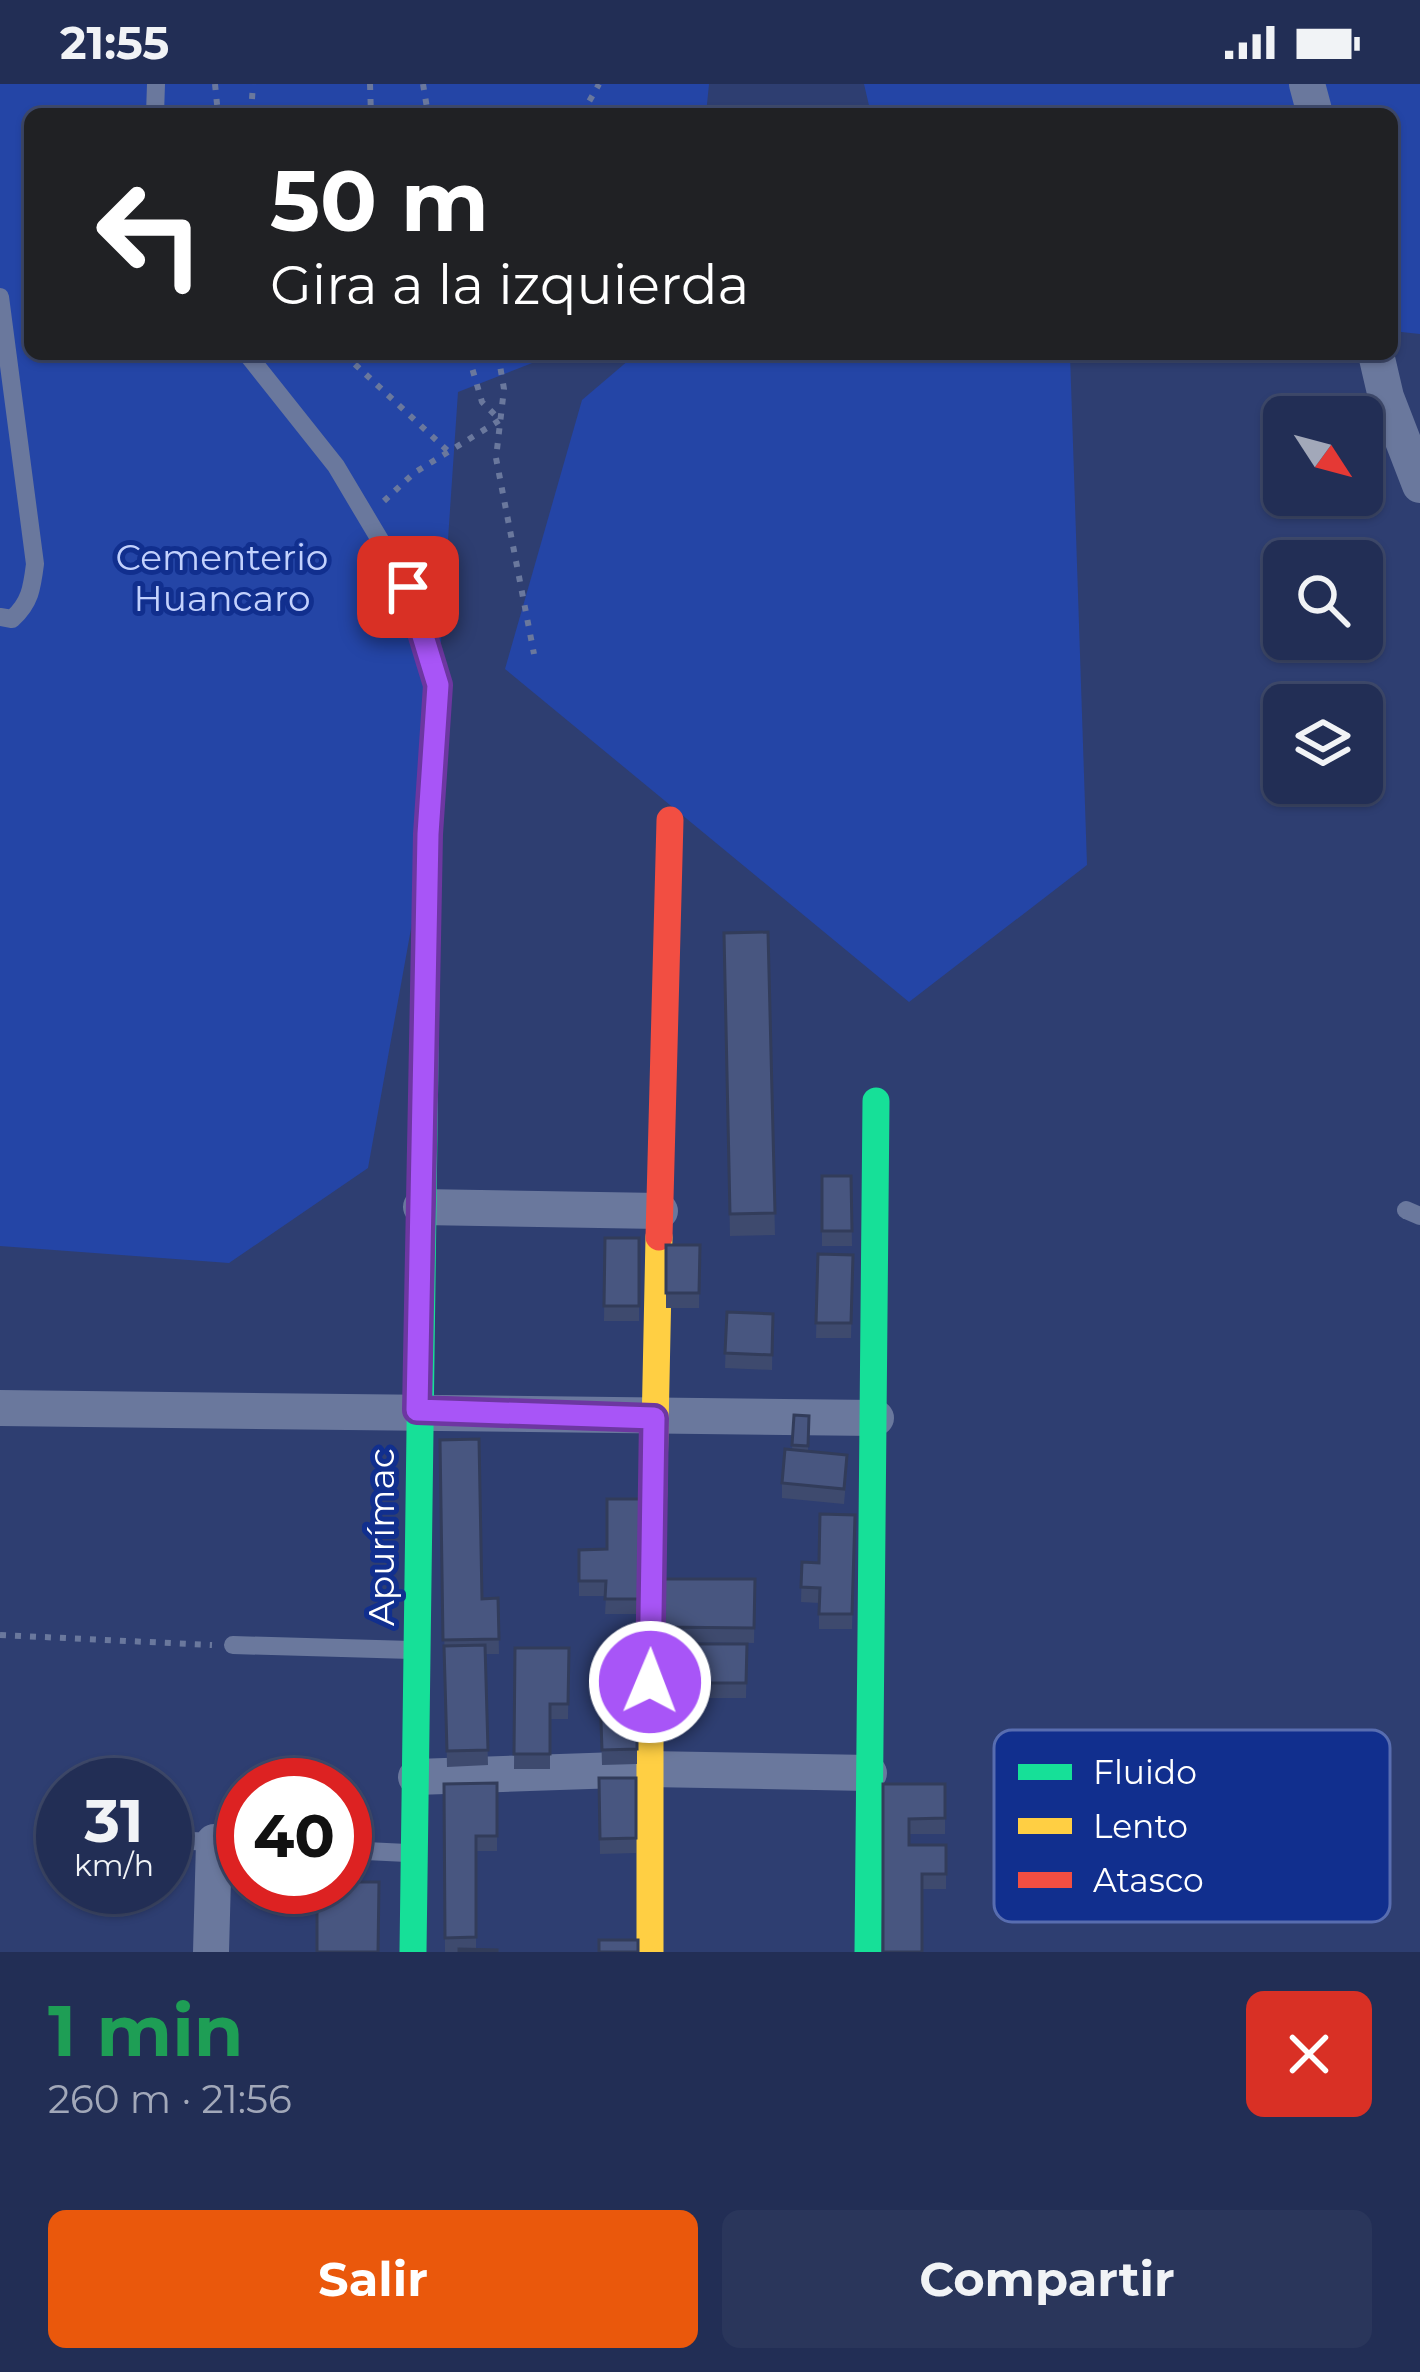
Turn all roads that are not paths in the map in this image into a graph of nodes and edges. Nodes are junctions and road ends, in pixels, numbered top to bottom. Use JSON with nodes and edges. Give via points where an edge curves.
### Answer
{"nodes":[{"id":1,"x":0,"y":297,"type":"edge"},
{"id":2,"x":252,"y":360,"type":"edge"},
{"id":3,"x":1377,"y":360,"type":"edge"},
{"id":4,"x":1420,"y":485,"type":"edge"},
{"id":5,"x":0,"y":617,"type":"edge"},
{"id":6,"x":670,"y":820,"type":"dead end"},
{"id":7,"x":428,"y":834,"type":"joint"},
{"id":8,"x":876,"y":1101,"type":"dead end"},
{"id":9,"x":422,"y":1207,"type":"junction"},
{"id":10,"x":660,"y":1211,"type":"junction"},
{"id":11,"x":0,"y":1408,"type":"edge"},
{"id":12,"x":417,"y":1410,"type":"junction"},
{"id":13,"x":654,"y":1418,"type":"junction"},
{"id":14,"x":876,"y":1418,"type":"junction"},
{"id":15,"x":233,"y":1646,"type":"road end"},
{"id":16,"x":416,"y":1650,"type":"junction"},
{"id":17,"x":648,"y":1769,"type":"junction"},
{"id":18,"x":869,"y":1773,"type":"junction"},
{"id":19,"x":416,"y":1777,"type":"junction"},
{"id":20,"x":372,"y":1852,"type":"edge"},
{"id":21,"x":412,"y":1854,"type":"junction"},
{"id":22,"x":217,"y":1914,"type":"edge"},
{"id":23,"x":211,"y":1952,"type":"edge"},
{"id":24,"x":413,"y":1952,"type":"edge"},
{"id":25,"x":650,"y":1952,"type":"edge"},
{"id":26,"x":868,"y":1952,"type":"edge"}],
"edges":[{"from":1,"to":5,"type":"lane","via":[[34,564],[24,608],[12,620]]},
{"from":2,"to":7,"type":"lane","via":[[336,466],[408,587],[438,685]]},
{"from":3,"to":4,"type":"street"},
{"from":6,"to":10,"type":"street"},
{"from":7,"to":9,"type":"street","name":"Apurímac"},
{"from":8,"to":14,"type":"street"},
{"from":9,"to":10,"type":"street"},
{"from":9,"to":12,"type":"street","name":"Apurímac"},
{"from":10,"to":13,"type":"street"},
{"from":11,"to":12,"type":"street"},
{"from":12,"to":13,"type":"street"},
{"from":12,"to":16,"type":"street","name":"Apurímac"},
{"from":13,"to":14,"type":"street"},
{"from":13,"to":17,"type":"street"},
{"from":14,"to":18,"type":"street"},
{"from":15,"to":16,"type":"lane"},
{"from":16,"to":19,"type":"street","name":"Apurímac"},
{"from":17,"to":18,"type":"street"},
{"from":17,"to":19,"type":"street"},
{"from":17,"to":25,"type":"street"},
{"from":18,"to":26,"type":"street"},
{"from":19,"to":21,"type":"street","name":"Apurímac"},
{"from":20,"to":21,"type":"lane"},
{"from":21,"to":24,"type":"street","name":"Apurímac"},
{"from":22,"to":23,"type":"street"}]}
